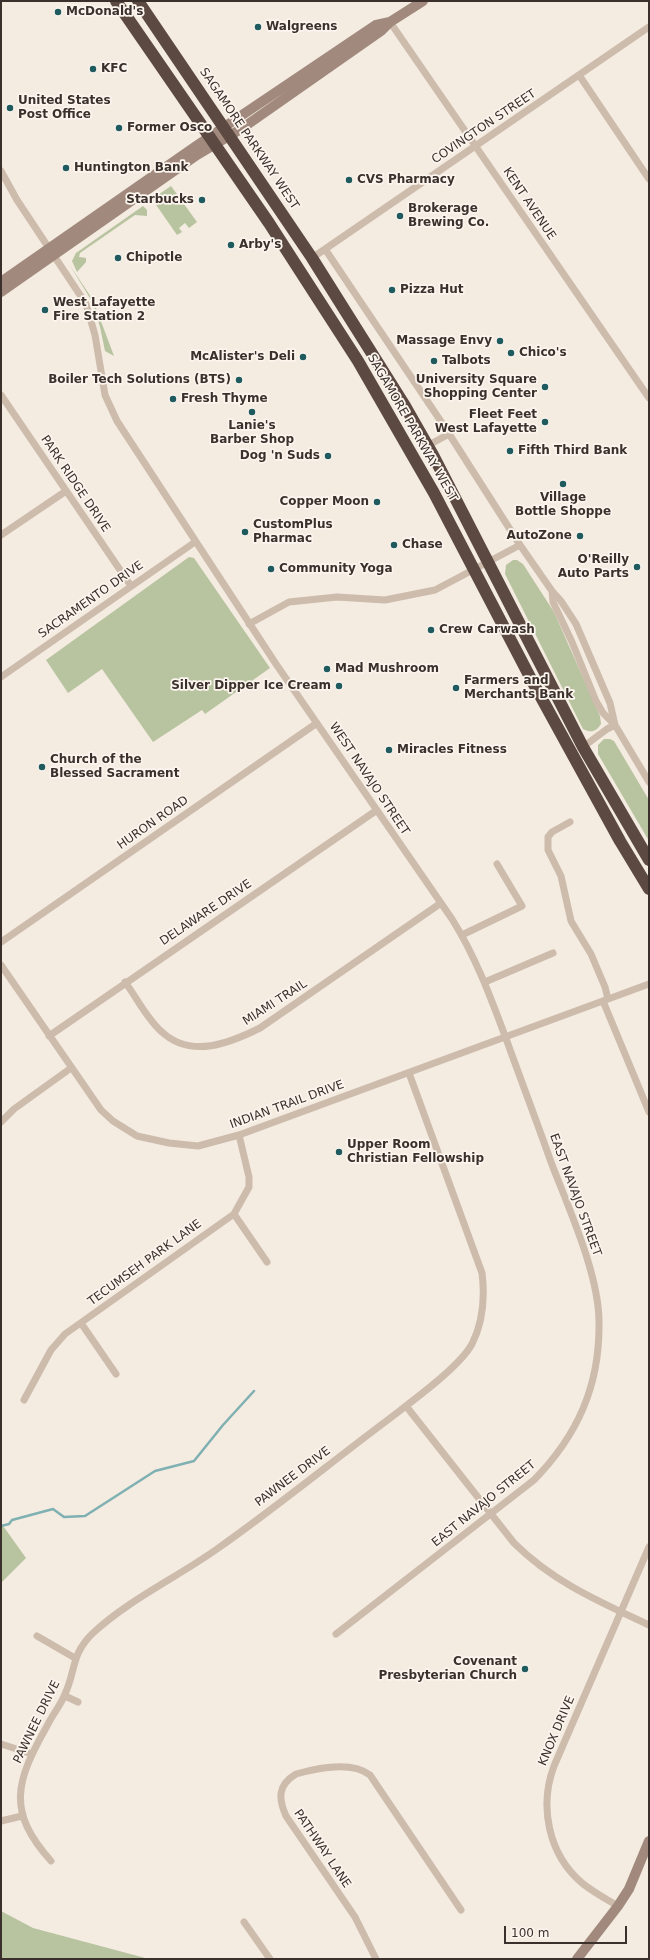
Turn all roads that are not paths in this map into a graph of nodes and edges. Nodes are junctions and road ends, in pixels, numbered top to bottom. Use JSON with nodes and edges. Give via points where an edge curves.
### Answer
{"nodes":[{"id":1,"x":116,"y":1,"type":"edge"},
{"id":2,"x":138,"y":1,"type":"edge"},
{"id":3,"x":423,"y":1,"type":"edge"},
{"id":4,"x":390,"y":22,"type":"junction"},
{"id":5,"x":649,"y":28,"type":"edge"},
{"id":6,"x":579,"y":75,"type":"junction"},
{"id":7,"x":227,"y":131,"type":"junction"},
{"id":8,"x":213,"y":140,"type":"junction"},
{"id":9,"x":476,"y":146,"type":"junction"},
{"id":10,"x":1,"y":172,"type":"edge"},
{"id":11,"x":649,"y":179,"type":"edge"},
{"id":12,"x":325,"y":249,"type":"junction"},
{"id":13,"x":51,"y":252,"type":"junction"},
{"id":14,"x":312,"y":258,"type":"junction"},
{"id":15,"x":1,"y":282,"type":"edge"},
{"id":16,"x":1,"y":292,"type":"edge"},
{"id":17,"x":1,"y":395,"type":"edge"},
{"id":18,"x":649,"y":398,"type":"edge"},
{"id":19,"x":449,"y":434,"type":"junction"},
{"id":20,"x":427,"y":446,"type":"junction"},
{"id":21,"x":66,"y":491,"type":"junction"},
{"id":22,"x":1,"y":535,"type":"edge"},
{"id":23,"x":195,"y":542,"type":"junction"},
{"id":24,"x":520,"y":545,"type":"junction"},
{"id":25,"x":488,"y":562,"type":"junction"},
{"id":26,"x":474,"y":570,"type":"junction"},
{"id":27,"x":131,"y":586,"type":"junction"},
{"id":28,"x":552,"y":591,"type":"junction"},
{"id":29,"x":250,"y":624,"type":"junction"},
{"id":30,"x":1,"y":677,"type":"edge"},
{"id":31,"x":317,"y":723,"type":"junction"},
{"id":32,"x":615,"y":725,"type":"junction"},
{"id":33,"x":583,"y":747,"type":"junction"},
{"id":34,"x":649,"y":782,"type":"edge"},
{"id":35,"x":377,"y":810,"type":"junction"},
{"id":36,"x":570,"y":822,"type":"dead end"},
{"id":37,"x":649,"y":860,"type":"edge"},
{"id":38,"x":496,"y":864,"type":"dead end"},
{"id":39,"x":649,"y":889,"type":"edge"},
{"id":40,"x":441,"y":903,"type":"junction"},
{"id":41,"x":462,"y":935,"type":"junction"},
{"id":42,"x":1,"y":942,"type":"edge"},
{"id":43,"x":553,"y":953,"type":"dead end"},
{"id":44,"x":1,"y":965,"type":"edge"},
{"id":45,"x":125,"y":982,"type":"junction"},
{"id":46,"x":486,"y":982,"type":"junction"},
{"id":47,"x":649,"y":984,"type":"edge"},
{"id":48,"x":606,"y":1000,"type":"junction"},
{"id":49,"x":49,"y":1036,"type":"junction"},
{"id":50,"x":506,"y":1037,"type":"junction"},
{"id":51,"x":71,"y":1068,"type":"junction"},
{"id":52,"x":409,"y":1073,"type":"junction"},
{"id":53,"x":649,"y":1112,"type":"edge"},
{"id":54,"x":1,"y":1122,"type":"edge"},
{"id":55,"x":239,"y":1135,"type":"junction"},
{"id":56,"x":234,"y":1214,"type":"junction"},
{"id":57,"x":267,"y":1262,"type":"dead end"},
{"id":58,"x":81,"y":1324,"type":"junction"},
{"id":59,"x":116,"y":1374,"type":"dead end"},
{"id":60,"x":24,"y":1400,"type":"dead end"},
{"id":61,"x":406,"y":1406,"type":"junction"},
{"id":62,"x":491,"y":1514,"type":"junction"},
{"id":63,"x":649,"y":1547,"type":"edge"},
{"id":64,"x":621,"y":1612,"type":"junction"},
{"id":65,"x":649,"y":1625,"type":"edge"},
{"id":66,"x":336,"y":1634,"type":"dead end"},
{"id":67,"x":37,"y":1636,"type":"dead end"},
{"id":68,"x":74,"y":1658,"type":"junction"},
{"id":69,"x":65,"y":1696,"type":"junction"},
{"id":70,"x":78,"y":1702,"type":"dead end"},
{"id":71,"x":1,"y":1744,"type":"edge"},
{"id":72,"x":32,"y":1754,"type":"junction"},
{"id":73,"x":22,"y":1816,"type":"junction"},
{"id":74,"x":1,"y":1821,"type":"edge"},
{"id":75,"x":649,"y":1841,"type":"edge"},
{"id":76,"x":51,"y":1861,"type":"dead end"},
{"id":77,"x":618,"y":1906,"type":"junction"},
{"id":78,"x":461,"y":1910,"type":"dead end"},
{"id":79,"x":244,"y":1922,"type":"dead end"},
{"id":80,"x":270,"y":1959,"type":"edge"},
{"id":81,"x":376,"y":1959,"type":"edge"},
{"id":82,"x":577,"y":1959,"type":"edge"}],
"edges":[{"from":1,"to":8,"type":"highway","name":"SAGAMORE PARKWAY WEST"},
{"from":2,"to":7,"type":"highway","name":"SAGAMORE PARKWAY WEST"},
{"from":3,"to":4,"type":"street"},
{"from":4,"to":7,"type":"street","via":[[376,25]]},
{"from":4,"to":9,"type":"street","name":"KENT AVENUE"},
{"from":5,"to":6,"type":"street","name":"COVINGTON STREET"},
{"from":6,"to":9,"type":"street","name":"COVINGTON STREET"},
{"from":6,"to":11,"type":"street"},
{"from":7,"to":8,"type":"street"},
{"from":7,"to":14,"type":"highway","name":"SAGAMORE PARKWAY WEST"},
{"from":8,"to":13,"type":"street"},
{"from":8,"to":26,"type":"highway","name":"SAGAMORE PARKWAY WEST","via":[[358,360],[434,493]]},
{"from":9,"to":12,"type":"street","name":"COVINGTON STREET"},
{"from":9,"to":18,"type":"street","name":"KENT AVENUE"},
{"from":10,"to":13,"type":"street"},
{"from":12,"to":14,"type":"street","name":"COVINGTON STREET"},
{"from":12,"to":19,"type":"street"},
{"from":13,"to":15,"type":"street"},
{"from":13,"to":16,"type":"street"},
{"from":13,"to":23,"type":"street","name":"WEST NAVAJO STREET","via":[[86,304],[105,395],[117,421]]},
{"from":14,"to":20,"type":"highway","name":"SAGAMORE PARKWAY WEST","via":[[379,363]]},
{"from":17,"to":21,"type":"street","name":"PARK RIDGE DRIVE"},
{"from":19,"to":20,"type":"street"},
{"from":19,"to":24,"type":"street"},
{"from":20,"to":25,"type":"highway","name":"SAGAMORE PARKWAY WEST"},
{"from":21,"to":22,"type":"street"},
{"from":21,"to":27,"type":"street","name":"PARK RIDGE DRIVE"},
{"from":23,"to":27,"type":"street","name":"SACRAMENTO DRIVE"},
{"from":23,"to":29,"type":"street","name":"WEST NAVAJO STREET"},
{"from":24,"to":25,"type":"street"},
{"from":24,"to":28,"type":"street"},
{"from":25,"to":26,"type":"street"},
{"from":25,"to":33,"type":"highway","name":"SAGAMORE PARKWAY WEST"},
{"from":26,"to":29,"type":"street","via":[[435,590],[385,600],[337,597],[289,602]]},
{"from":26,"to":39,"type":"highway","name":"SAGAMORE PARKWAY WEST","via":[[594,794]]},
{"from":27,"to":30,"type":"street","name":"SACRAMENTO DRIVE"},
{"from":28,"to":32,"type":"street","via":[[562,601],[576,624],[610,703]]},
{"from":28,"to":32,"type":"street","via":[[553,602],[596,701]]},
{"from":29,"to":31,"type":"street","name":"WEST NAVAJO STREET"},
{"from":31,"to":35,"type":"street","name":"WEST NAVAJO STREET"},
{"from":31,"to":42,"type":"street","name":"HURON ROAD"},
{"from":32,"to":33,"type":"street"},
{"from":32,"to":34,"type":"street"},
{"from":33,"to":37,"type":"highway","name":"SAGAMORE PARKWAY WEST"},
{"from":35,"to":40,"type":"street","name":"WEST NAVAJO STREET"},
{"from":35,"to":45,"type":"street","name":"DELAWARE DRIVE"},
{"from":36,"to":48,"type":"street","via":[[548,837],[548,850],[561,876],[571,921],[592,954],[606,987]]},
{"from":38,"to":41,"type":"street","via":[[522,906]]},
{"from":40,"to":41,"type":"street","name":"WEST NAVAJO STREET"},
{"from":40,"to":45,"type":"street","name":"MIAMI TRAIL","via":[[260,1028],[213,1046],[187,1045],[162,1032]]},
{"from":41,"to":46,"type":"street","name":"WEST NAVAJO STREET"},
{"from":43,"to":46,"type":"street"},
{"from":44,"to":49,"type":"street","name":"INDIAN TRAIL DRIVE"},
{"from":45,"to":49,"type":"street","name":"DELAWARE DRIVE"},
{"from":46,"to":50,"type":"street","name":"WEST NAVAJO STREET"},
{"from":47,"to":48,"type":"street","name":"INDIAN TRAIL DRIVE"},
{"from":48,"to":50,"type":"street","name":"INDIAN TRAIL DRIVE"},
{"from":48,"to":53,"type":"street"},
{"from":49,"to":51,"type":"street","name":"INDIAN TRAIL DRIVE"},
{"from":50,"to":52,"type":"street","name":"INDIAN TRAIL DRIVE"},
{"from":50,"to":62,"type":"street","name":"EAST NAVAJO STREET","via":[[590,1269],[599,1319],[599,1341],[592,1383],[585,1406],[563,1446],[534,1480]]},
{"from":51,"to":54,"type":"street","via":[[14,1109]]},
{"from":51,"to":55,"type":"street","name":"INDIAN TRAIL DRIVE","via":[[101,1110],[125,1130],[137,1136],[198,1146]]},
{"from":52,"to":55,"type":"street","name":"INDIAN TRAIL DRIVE"},
{"from":52,"to":61,"type":"street","name":"PAWNEE DRIVE","via":[[482,1273],[484,1290],[478,1329],[471,1345],[460,1360]]},
{"from":55,"to":56,"type":"street","name":"TECUMSEH PARK LANE","via":[[249,1187]]},
{"from":56,"to":57,"type":"street"},
{"from":56,"to":58,"type":"street","name":"TECUMSEH PARK LANE"},
{"from":58,"to":59,"type":"street"},
{"from":58,"to":60,"type":"street","name":"TECUMSEH PARK LANE","via":[[65,1334],[51,1350]]},
{"from":61,"to":62,"type":"street"},
{"from":61,"to":68,"type":"street","name":"PAWNEE DRIVE","via":[[217,1549],[135,1601],[93,1634]]},
{"from":62,"to":64,"type":"street","via":[[514,1543],[542,1569],[594,1600]]},
{"from":62,"to":66,"type":"street","name":"EAST NAVAJO STREET"},
{"from":63,"to":64,"type":"street","name":"KNOX DRIVE"},
{"from":64,"to":65,"type":"street"},
{"from":64,"to":77,"type":"street","name":"KNOX DRIVE","via":[[554,1766],[546,1791],[552,1836],[560,1857],[582,1882]]},
{"from":67,"to":68,"type":"street"},
{"from":68,"to":69,"type":"street","name":"PAWNEE DRIVE"},
{"from":69,"to":70,"type":"street"},
{"from":69,"to":72,"type":"street","name":"PAWNEE DRIVE"},
{"from":71,"to":72,"type":"street"},
{"from":72,"to":73,"type":"street","name":"PAWNEE DRIVE","via":[[21,1792]]},
{"from":73,"to":74,"type":"street"},
{"from":73,"to":76,"type":"street","name":"PAWNEE DRIVE","via":[[33,1839]]},
{"from":75,"to":77,"type":"street","via":[[629,1889]]},
{"from":77,"to":82,"type":"street"},
{"from":78,"to":81,"type":"street","name":"PATHWAY LANE","via":[[370,1775],[364,1770],[348,1767],[296,1774],[289,1778],[280,1792],[286,1816],[355,1917]]},
{"from":79,"to":80,"type":"street"}]}
